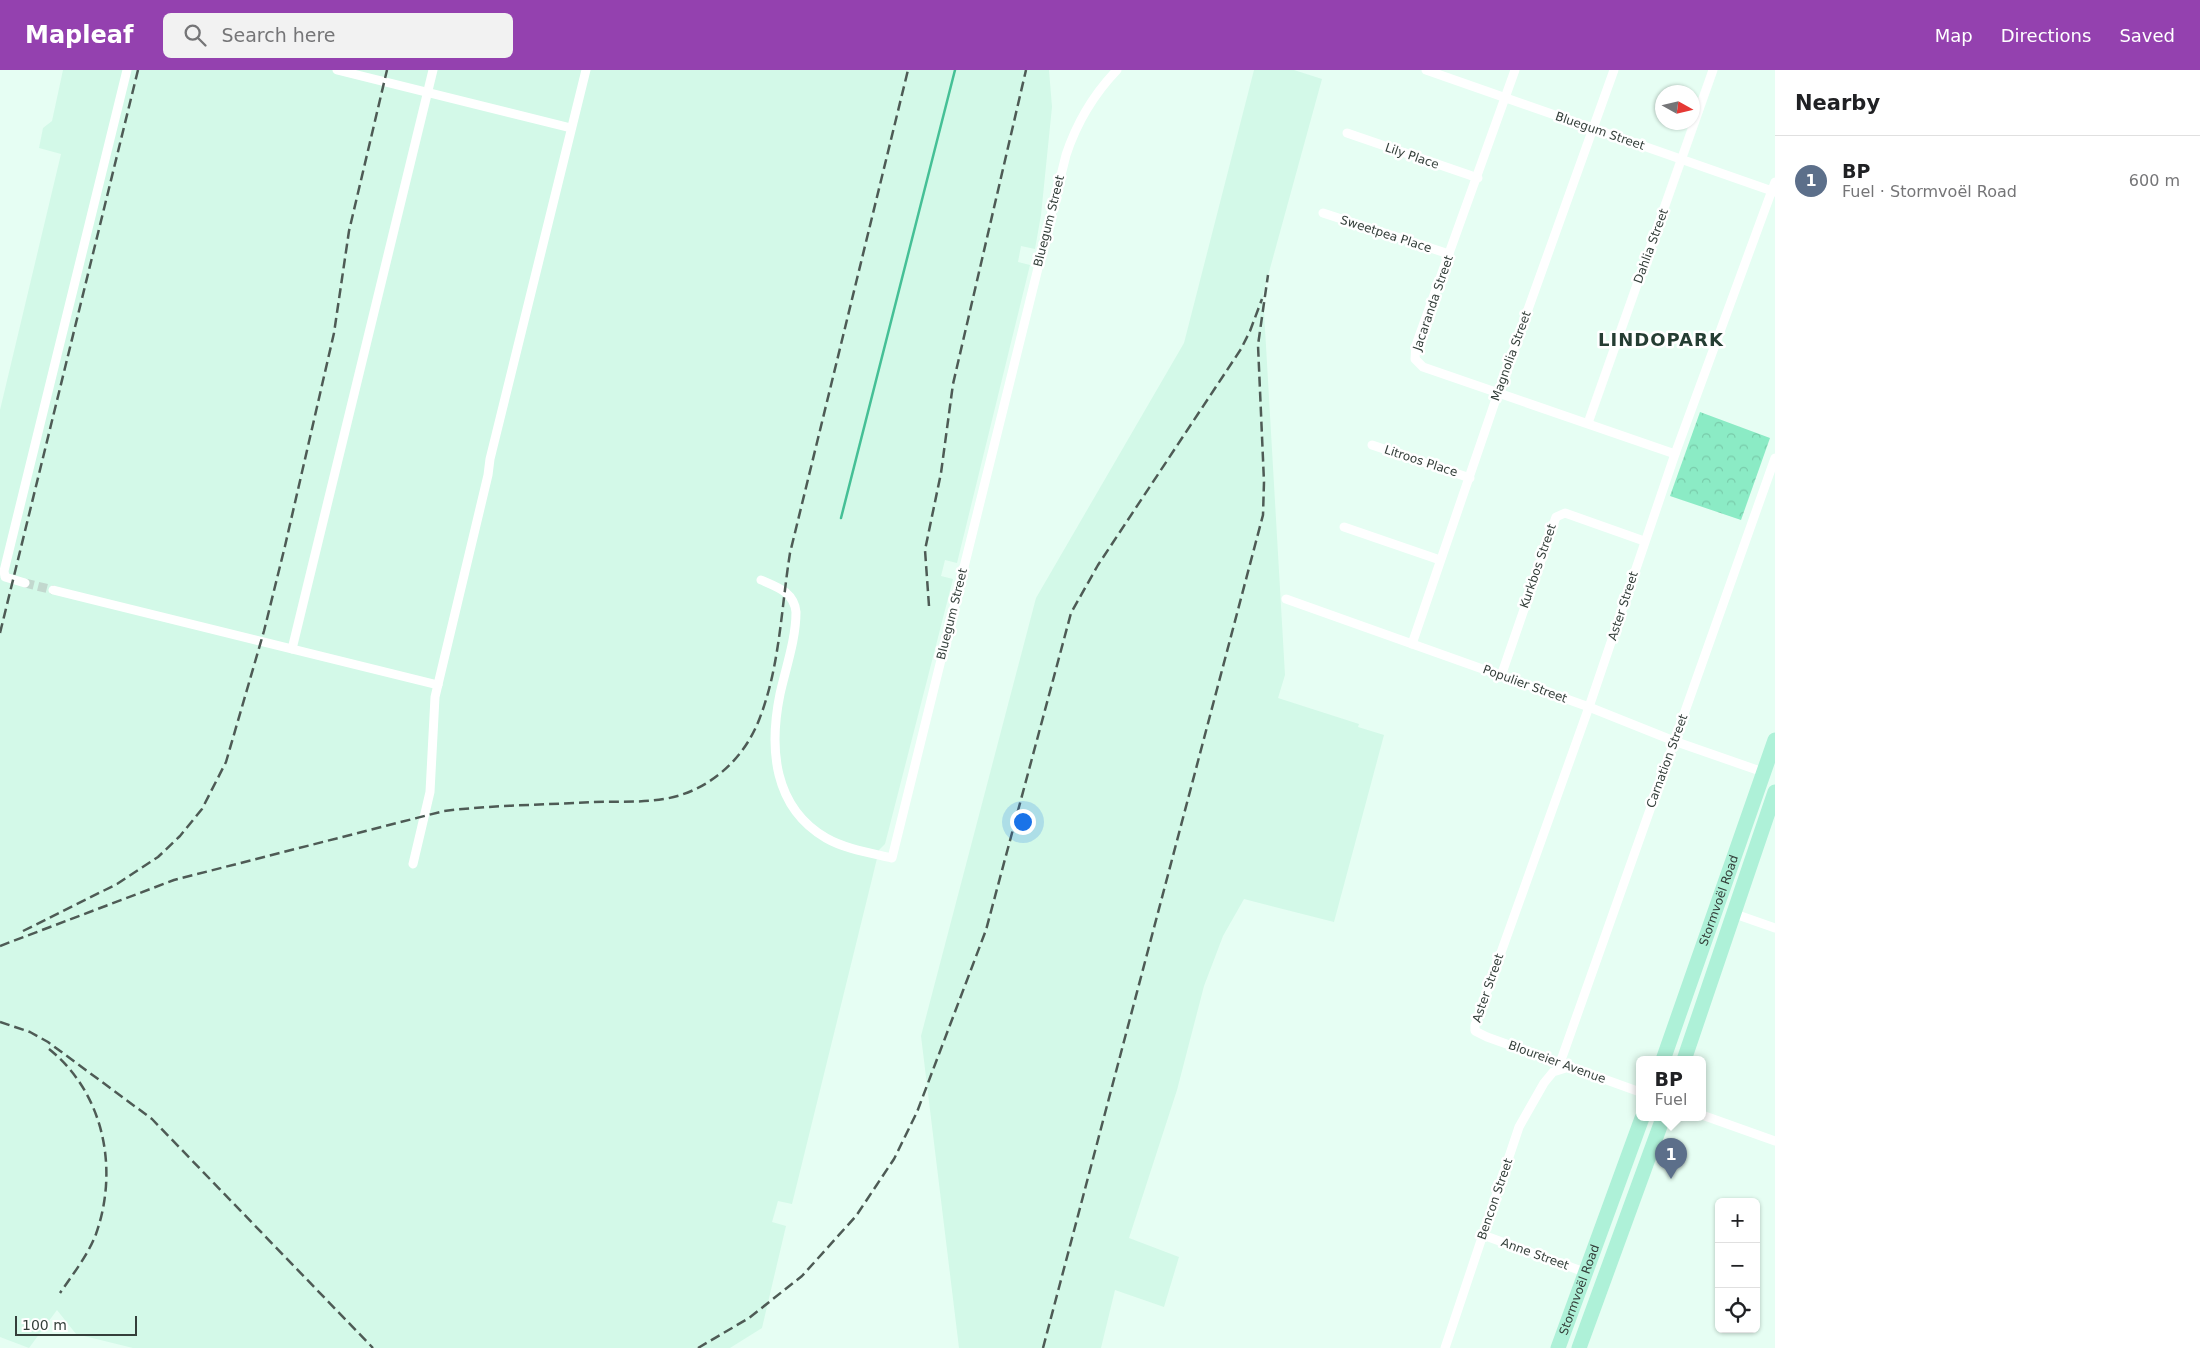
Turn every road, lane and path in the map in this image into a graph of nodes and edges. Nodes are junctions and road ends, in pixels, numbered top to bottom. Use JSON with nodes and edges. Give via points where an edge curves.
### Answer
{"nodes":[{"id":1,"x":127,"y":70,"type":"edge"},
{"id":2,"x":337,"y":70,"type":"edge"},
{"id":3,"x":433,"y":70,"type":"edge"},
{"id":4,"x":586,"y":70,"type":"edge"},
{"id":5,"x":1117,"y":70,"type":"edge"},
{"id":6,"x":1426,"y":70,"type":"edge"},
{"id":7,"x":1515,"y":70,"type":"edge"},
{"id":8,"x":1614,"y":70,"type":"edge"},
{"id":9,"x":1714,"y":70,"type":"edge"},
{"id":10,"x":428,"y":92,"type":"junction"},
{"id":11,"x":1505,"y":98,"type":"junction"},
{"id":12,"x":571,"y":128,"type":"junction"},
{"id":13,"x":1594,"y":128,"type":"junction"},
{"id":14,"x":1346,"y":134,"type":"dead end"},
{"id":15,"x":1682,"y":160,"type":"junction"},
{"id":16,"x":1478,"y":178,"type":"junction"},
{"id":17,"x":1774,"y":188,"type":"edge"},
{"id":18,"x":1323,"y":213,"type":"dead end"},
{"id":19,"x":1449,"y":254,"type":"junction"},
{"id":20,"x":1498,"y":393,"type":"junction"},
{"id":21,"x":1588,"y":423,"type":"junction"},
{"id":22,"x":1372,"y":445,"type":"dead end"},
{"id":23,"x":1675,"y":454,"type":"junction"},
{"id":24,"x":1775,"y":458,"type":"edge"},
{"id":25,"x":1470,"y":478,"type":"junction"},
{"id":26,"x":1344,"y":527,"type":"dead end"},
{"id":27,"x":1644,"y":541,"type":"junction"},
{"id":28,"x":1440,"y":560,"type":"junction"},
{"id":29,"x":761,"y":580,"type":"dead end"},
{"id":30,"x":25,"y":583,"type":"tunnel mouth"},
{"id":31,"x":53,"y":590,"type":"tunnel mouth"},
{"id":32,"x":1286,"y":599,"type":"dead end"},
{"id":33,"x":1412,"y":644,"type":"junction"},
{"id":34,"x":292,"y":649,"type":"junction"},
{"id":35,"x":1501,"y":676,"type":"junction"},
{"id":36,"x":438,"y":685,"type":"junction"},
{"id":37,"x":1589,"y":707,"type":"junction"},
{"id":38,"x":1674,"y":740,"type":"junction"},
{"id":39,"x":1775,"y":740,"type":"edge"},
{"id":40,"x":1763,"y":772,"type":"junction"},
{"id":41,"x":1775,"y":792,"type":"edge"},
{"id":42,"x":413,"y":864,"type":"dead end"},
{"id":43,"x":1735,"y":914,"type":"junction"},
{"id":44,"x":1775,"y":928,"type":"edge"},
{"id":45,"x":1475,"y":1031,"type":"joint"},
{"id":46,"x":1664,"y":1056,"type":"edge"},
{"id":47,"x":1685,"y":1056,"type":"edge"},
{"id":48,"x":1560,"y":1063,"type":"junction"},
{"id":49,"x":1569,"y":1067,"type":"junction"},
{"id":50,"x":1636,"y":1091,"type":"edge"},
{"id":51,"x":1706,"y":1116,"type":"edge"},
{"id":52,"x":1641,"y":1121,"type":"edge"},
{"id":53,"x":1662,"y":1121,"type":"edge"},
{"id":54,"x":1775,"y":1141,"type":"edge"},
{"id":55,"x":1483,"y":1235,"type":"junction"},
{"id":56,"x":1587,"y":1273,"type":"junction"},
{"id":57,"x":1445,"y":1348,"type":"edge"},
{"id":58,"x":1558,"y":1348,"type":"edge"},
{"id":59,"x":1579,"y":1348,"type":"edge"}],
"edges":[{"from":1,"to":30,"type":"street","via":[[4,571],[5,577]]},
{"from":2,"to":10,"type":"street"},
{"from":3,"to":10,"type":"street"},
{"from":4,"to":12,"type":"street"},
{"from":5,"to":29,"type":"street","name":"Bluegum Street","via":[[1092,100],[1072,136],[1066,155],[892,858],[827,838],[797,812],[784,791],[776,762],[775,727],[796,606],[786,592]]},
{"from":6,"to":11,"type":"street","name":"Bluegum Street"},
{"from":7,"to":11,"type":"street","name":"Jacaranda Street"},
{"from":8,"to":13,"type":"street","name":"Magnolia Street"},
{"from":9,"to":15,"type":"street","name":"Dahlia Street"},
{"from":10,"to":12,"type":"street"},
{"from":10,"to":34,"type":"street"},
{"from":11,"to":13,"type":"street","name":"Bluegum Street"},
{"from":11,"to":16,"type":"street","name":"Jacaranda Street"},
{"from":12,"to":36,"type":"street"},
{"from":13,"to":15,"type":"street","name":"Bluegum Street"},
{"from":13,"to":20,"type":"street","name":"Magnolia Street"},
{"from":14,"to":16,"type":"street","name":"Lily Place"},
{"from":15,"to":17,"type":"street","name":"Bluegum Street"},
{"from":15,"to":21,"type":"street","name":"Dahlia Street"},
{"from":16,"to":19,"type":"street","name":"Jacaranda Street"},
{"from":17,"to":23,"type":"street","name":"Aster Street"},
{"from":18,"to":19,"type":"street","name":"Sweetpea Place"},
{"from":19,"to":20,"type":"street","name":"Jacaranda Street","via":[[1416,346],[1415,358],[1423,367]]},
{"from":20,"to":21,"type":"street","name":"Jacaranda Street"},
{"from":20,"to":25,"type":"street","name":"Magnolia Street"},
{"from":21,"to":23,"type":"street","name":"Jacaranda Street"},
{"from":22,"to":25,"type":"street","name":"Litroos Place"},
{"from":23,"to":27,"type":"street","name":"Aster Street"},
{"from":24,"to":38,"type":"street","name":"Carnation Street"},
{"from":25,"to":28,"type":"street","name":"Magnolia Street"},
{"from":26,"to":28,"type":"street"},
{"from":27,"to":35,"type":"street","name":"Kurkbos Street","via":[[1565,513],[1556,517]]},
{"from":27,"to":37,"type":"street","name":"Aster Street"},
{"from":28,"to":33,"type":"street","name":"Magnolia Street"},
{"from":31,"to":34,"type":"street"},
{"from":32,"to":33,"type":"street","name":"Populier Street"},
{"from":33,"to":35,"type":"street","name":"Populier Street"},
{"from":34,"to":36,"type":"street"},
{"from":35,"to":37,"type":"street","name":"Populier Street"},
{"from":36,"to":42,"type":"street","via":[[430,792]]},
{"from":37,"to":38,"type":"street","name":"Populier Street"},
{"from":37,"to":45,"type":"street","name":"Aster Street","via":[[1477,1016]]},
{"from":38,"to":40,"type":"street","name":"Populier Street"},
{"from":38,"to":48,"type":"street","name":"Carnation Street"},
{"from":39,"to":40,"type":"main road","name":"Stormvoël Road"},
{"from":40,"to":46,"type":"main road","name":"Stormvoël Road"},
{"from":41,"to":43,"type":"main road","name":"Stormvoël Road"},
{"from":43,"to":44,"type":"street"},
{"from":43,"to":47,"type":"main road","name":"Stormvoël Road"},
{"from":45,"to":48,"type":"street","name":"Bloureier Avenue"},
{"from":48,"to":49,"type":"street","name":"Bloureier Avenue"},
{"from":49,"to":50,"type":"street","name":"Bloureier Avenue"},
{"from":49,"to":55,"type":"street","name":"Bencon Street","via":[[1553,1072],[1519,1127]]},
{"from":51,"to":54,"type":"street"},
{"from":52,"to":56,"type":"main road","name":"Stormvoël Road"},
{"from":53,"to":59,"type":"main road","name":"Stormvoël Road"},
{"from":55,"to":56,"type":"street","name":"Anne Street"},
{"from":55,"to":57,"type":"street","name":"Bencon Street"},
{"from":56,"to":58,"type":"main road","name":"Stormvoël Road"}]}
